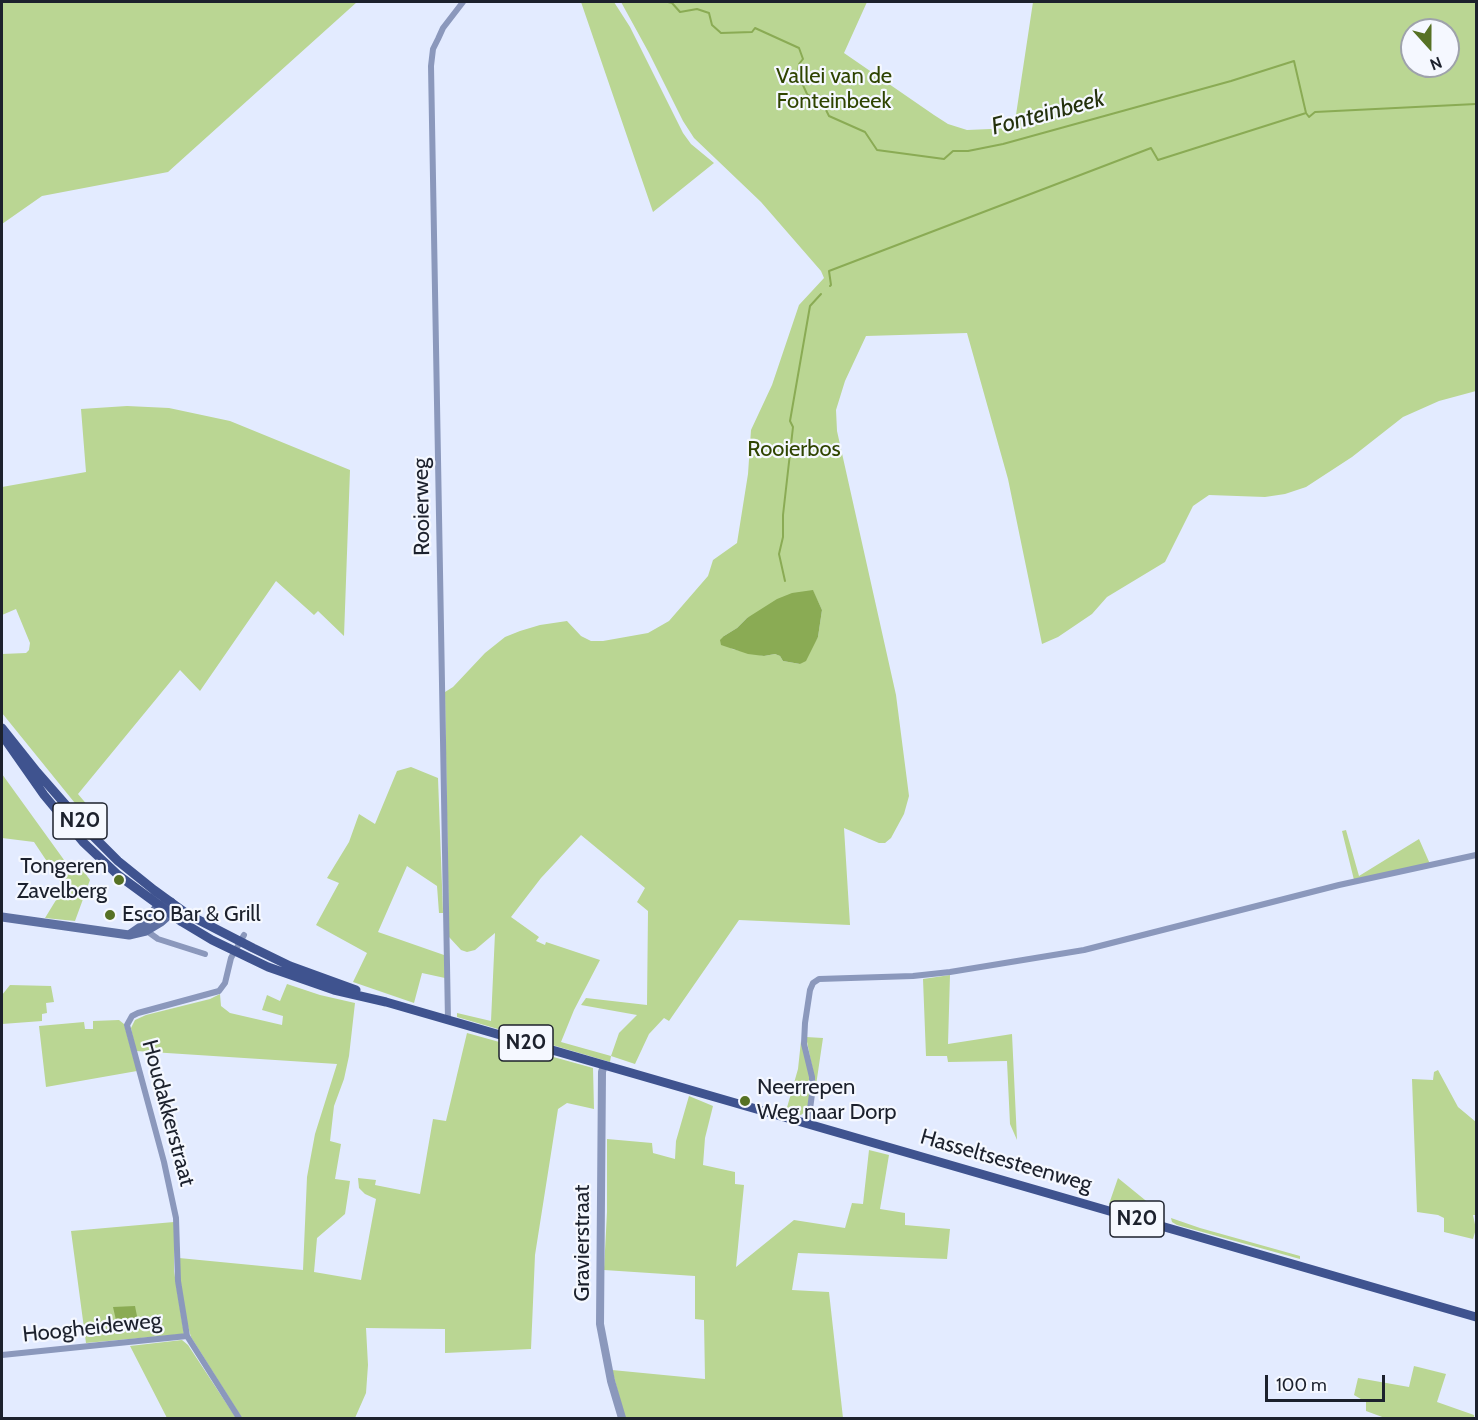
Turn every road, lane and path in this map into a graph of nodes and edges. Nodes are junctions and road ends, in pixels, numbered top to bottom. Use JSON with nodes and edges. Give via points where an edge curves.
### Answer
{"nodes":[{"id":1,"x":463,"y":2,"type":"edge"},
{"id":2,"x":2,"y":728,"type":"edge"},
{"id":3,"x":2,"y":735,"type":"edge"},
{"id":4,"x":1476,"y":855,"type":"edge"},
{"id":5,"x":171,"y":902,"type":"junction"},
{"id":6,"x":158,"y":906,"type":"junction"},
{"id":7,"x":170,"y":914,"type":"junction"},
{"id":8,"x":2,"y":917,"type":"edge"},
{"id":9,"x":144,"y":929,"type":"junction"},
{"id":10,"x":242,"y":938,"type":"junction"},
{"id":11,"x":235,"y":952,"type":"junction"},
{"id":12,"x":205,"y":954,"type":"dead end"},
{"id":13,"x":387,"y":1002,"type":"junction"},
{"id":14,"x":448,"y":1020,"type":"junction"},
{"id":15,"x":604,"y":1065,"type":"junction"},
{"id":16,"x":808,"y":1124,"type":"junction"},
{"id":17,"x":1476,"y":1317,"type":"edge"},
{"id":18,"x":187,"y":1336,"type":"junction"},
{"id":19,"x":2,"y":1354,"type":"edge"},
{"id":20,"x":239,"y":1419,"type":"edge"},
{"id":21,"x":622,"y":1419,"type":"edge"}],
"edges":[{"from":1,"to":14,"type":"street","name":"Rooierweg","via":[[433,49],[431,66]]},
{"from":2,"to":5,"type":"main road","name":"Hasseltsesteenweg","number":"N20","via":[[93,836]]},
{"from":3,"to":6,"type":"main road","name":"Hasseltsesteenweg","number":"N20","via":[[83,842]]},
{"from":4,"to":16,"type":"street","via":[[1339,885],[1084,950],[950,972],[819,979],[810,990],[805,1023],[804,1044],[812,1077]]},
{"from":5,"to":6,"type":"main road"},
{"from":5,"to":7,"type":"main road"},
{"from":5,"to":10,"type":"main road","name":"Hasseltsesteenweg","number":"N20","via":[[187,914]]},
{"from":6,"to":7,"type":"main road","name":"Hasseltsesteenweg","number":"N20"},
{"from":6,"to":9,"type":"main road"},
{"from":7,"to":9,"type":"main road"},
{"from":7,"to":11,"type":"main road","name":"Hasseltsesteenweg","number":"N20"},
{"from":8,"to":9,"type":"main road","via":[[129,935]]},
{"from":9,"to":12,"type":"street","via":[[158,939]]},
{"from":10,"to":11,"type":"street","name":"Houdakkerstraat"},
{"from":10,"to":13,"type":"main road","name":"Hasseltsesteenweg","number":"N20","via":[[290,966]]},
{"from":11,"to":13,"type":"main road","name":"Hasseltsesteenweg","number":"N20","via":[[313,983]]},
{"from":11,"to":18,"type":"street","name":"Houdakkerstraat","via":[[219,991],[138,1013],[127,1025],[174,1209],[178,1281]]},
{"from":13,"to":14,"type":"main road","name":"Hasseltsesteenweg","number":"N20"},
{"from":14,"to":15,"type":"main road","name":"Hasseltsesteenweg","number":"N20"},
{"from":15,"to":16,"type":"main road","name":"Hasseltsesteenweg","number":"N20"},
{"from":15,"to":21,"type":"street","name":"Gravierstraat","via":[[600,1324],[610,1381]]},
{"from":16,"to":17,"type":"main road","name":"Hasseltsesteenweg","number":"N20"},
{"from":18,"to":19,"type":"street","name":"Hoogheideweg"},
{"from":18,"to":20,"type":"street"}]}
